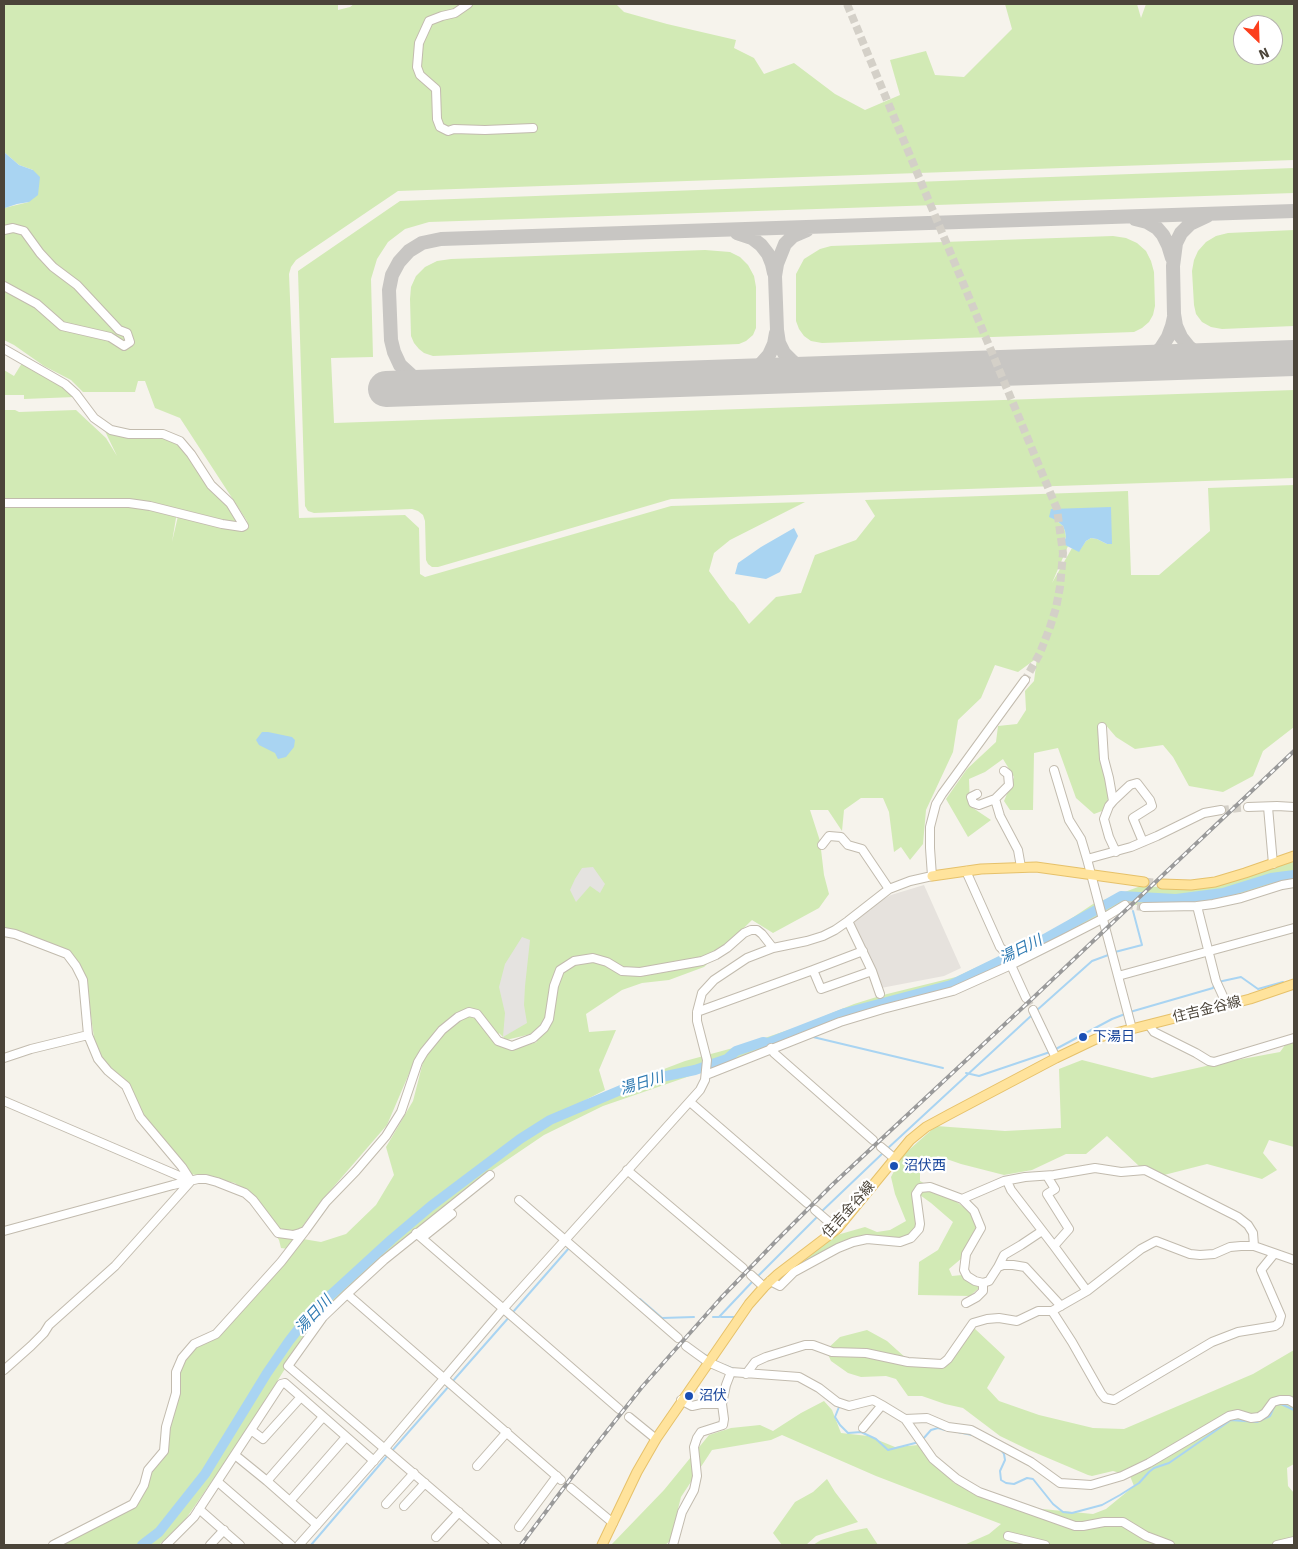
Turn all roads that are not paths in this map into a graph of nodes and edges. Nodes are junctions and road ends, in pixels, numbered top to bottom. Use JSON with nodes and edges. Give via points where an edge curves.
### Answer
{"nodes":[{"id":1,"x":468,"y":4,"type":"edge"},
{"id":2,"x":533,"y":128,"type":"dead end"},
{"id":3,"x":4,"y":230,"type":"edge"},
{"id":4,"x":4,"y":286,"type":"edge"},
{"id":5,"x":4,"y":349,"type":"edge"},
{"id":6,"x":4,"y":503,"type":"edge"},
{"id":7,"x":1025,"y":680,"type":"tunnel mouth"},
{"id":8,"x":1102,"y":728,"type":"dead end"},
{"id":9,"x":1054,"y":770,"type":"dead end"},
{"id":10,"x":1004,"y":771,"type":"dead end"},
{"id":11,"x":977,"y":794,"type":"dead end"},
{"id":12,"x":995,"y":799,"type":"junction"},
{"id":13,"x":1113,"y":801,"type":"junction"},
{"id":14,"x":1248,"y":807,"type":"tunnel mouth"},
{"id":15,"x":1268,"y":807,"type":"junction"},
{"id":16,"x":1294,"y":807,"type":"edge"},
{"id":17,"x":1221,"y":810,"type":"tunnel mouth"},
{"id":18,"x":1143,"y":842,"type":"junction"},
{"id":19,"x":822,"y":845,"type":"dead end"},
{"id":20,"x":1116,"y":852,"type":"junction"},
{"id":21,"x":1294,"y":856,"type":"edge"},
{"id":22,"x":1087,"y":859,"type":"junction"},
{"id":23,"x":1273,"y":864,"type":"junction"},
{"id":24,"x":1021,"y":867,"type":"junction"},
{"id":25,"x":966,"y":871,"type":"junction"},
{"id":26,"x":1091,"y":873,"type":"junction"},
{"id":27,"x":932,"y":876,"type":"junction"},
{"id":28,"x":1144,"y":882,"type":"tunnel mouth"},
{"id":29,"x":1162,"y":884,"type":"tunnel mouth"},
{"id":30,"x":1294,"y":885,"type":"edge"},
{"id":31,"x":890,"y":889,"type":"junction"},
{"id":32,"x":1125,"y":905,"type":"tunnel mouth"},
{"id":33,"x":1197,"y":906,"type":"junction"},
{"id":34,"x":1144,"y":907,"type":"tunnel mouth"},
{"id":35,"x":1102,"y":918,"type":"junction"},
{"id":36,"x":848,"y":921,"type":"junction"},
{"id":37,"x":1294,"y":928,"type":"edge"},
{"id":38,"x":4,"y":932,"type":"edge"},
{"id":39,"x":773,"y":948,"type":"junction"},
{"id":40,"x":863,"y":951,"type":"junction"},
{"id":41,"x":1208,"y":951,"type":"junction"},
{"id":42,"x":1011,"y":965,"type":"junction"},
{"id":43,"x":813,"y":970,"type":"junction"},
{"id":44,"x":872,"y":971,"type":"junction"},
{"id":45,"x":1118,"y":976,"type":"junction"},
{"id":46,"x":1294,"y":984,"type":"edge"},
{"id":47,"x":880,"y":994,"type":"dead end"},
{"id":48,"x":1026,"y":998,"type":"tunnel mouth"},
{"id":49,"x":1227,"y":1005,"type":"junction"},
{"id":50,"x":1033,"y":1010,"type":"tunnel mouth"},
{"id":51,"x":696,"y":1012,"type":"junction"},
{"id":52,"x":1149,"y":1025,"type":"junction"},
{"id":53,"x":1132,"y":1029,"type":"junction"},
{"id":54,"x":88,"y":1035,"type":"junction"},
{"id":55,"x":1294,"y":1038,"type":"edge"},
{"id":56,"x":771,"y":1048,"type":"junction"},
{"id":57,"x":1054,"y":1053,"type":"junction"},
{"id":58,"x":4,"y":1058,"type":"edge"},
{"id":59,"x":706,"y":1074,"type":"junction"},
{"id":60,"x":4,"y":1101,"type":"edge"},
{"id":61,"x":690,"y":1102,"type":"junction"},
{"id":62,"x":873,"y":1140,"type":"dead end"},
{"id":63,"x":881,"y":1147,"type":"dead end"},
{"id":64,"x":894,"y":1158,"type":"junction"},
{"id":65,"x":627,"y":1170,"type":"junction"},
{"id":66,"x":490,"y":1175,"type":"dead end"},
{"id":67,"x":1047,"y":1176,"type":"junction"},
{"id":68,"x":191,"y":1181,"type":"junction"},
{"id":69,"x":1007,"y":1181,"type":"junction"},
{"id":70,"x":962,"y":1199,"type":"junction"},
{"id":71,"x":519,"y":1200,"type":"dead end"},
{"id":72,"x":807,"y":1203,"type":"dead end"},
{"id":73,"x":815,"y":1210,"type":"dead end"},
{"id":74,"x":452,"y":1214,"type":"dead end"},
{"id":75,"x":837,"y":1229,"type":"junction"},
{"id":76,"x":1042,"y":1230,"type":"junction"},
{"id":77,"x":4,"y":1231,"type":"edge"},
{"id":78,"x":305,"y":1231,"type":"junction"},
{"id":79,"x":419,"y":1236,"type":"junction"},
{"id":80,"x":565,"y":1241,"type":"junction"},
{"id":81,"x":1054,"y":1246,"type":"junction"},
{"id":82,"x":1254,"y":1246,"type":"junction"},
{"id":83,"x":1274,"y":1254,"type":"junction"},
{"id":84,"x":1294,"y":1260,"type":"edge"},
{"id":85,"x":998,"y":1267,"type":"junction"},
{"id":86,"x":743,"y":1268,"type":"dead end"},
{"id":87,"x":754,"y":1278,"type":"dead end"},
{"id":88,"x":983,"y":1283,"type":"junction"},
{"id":89,"x":767,"y":1284,"type":"junction"},
{"id":90,"x":1087,"y":1291,"type":"junction"},
{"id":91,"x":347,"y":1294,"type":"junction"},
{"id":92,"x":966,"y":1303,"type":"dead end"},
{"id":93,"x":1061,"y":1306,"type":"junction"},
{"id":94,"x":1052,"y":1311,"type":"junction"},
{"id":95,"x":508,"y":1313,"type":"junction"},
{"id":96,"x":678,"y":1338,"type":"dead end"},
{"id":97,"x":686,"y":1346,"type":"dead end"},
{"id":98,"x":708,"y":1362,"type":"junction"},
{"id":99,"x":4,"y":1370,"type":"edge"},
{"id":100,"x":731,"y":1372,"type":"junction"},
{"id":101,"x":746,"y":1374,"type":"junction"},
{"id":102,"x":448,"y":1382,"type":"junction"},
{"id":103,"x":301,"y":1397,"type":"junction"},
{"id":104,"x":682,"y":1400,"type":"junction"},
{"id":105,"x":722,"y":1404,"type":"junction"},
{"id":106,"x":1294,"y":1404,"type":"edge"},
{"id":107,"x":882,"y":1405,"type":"junction"},
{"id":108,"x":619,"y":1408,"type":"dead end"},
{"id":109,"x":323,"y":1417,"type":"junction"},
{"id":110,"x":629,"y":1417,"type":"dead end"},
{"id":111,"x":904,"y":1418,"type":"junction"},
{"id":112,"x":863,"y":1428,"type":"dead end"},
{"id":113,"x":251,"y":1430,"type":"junction"},
{"id":114,"x":507,"y":1432,"type":"junction"},
{"id":115,"x":346,"y":1437,"type":"junction"},
{"id":116,"x":656,"y":1439,"type":"junction"},
{"id":117,"x":389,"y":1451,"type":"junction"},
{"id":118,"x":236,"y":1455,"type":"junction"},
{"id":119,"x":374,"y":1461,"type":"junction"},
{"id":120,"x":477,"y":1466,"type":"dead end"},
{"id":121,"x":414,"y":1473,"type":"junction"},
{"id":122,"x":267,"y":1481,"type":"junction"},
{"id":123,"x":218,"y":1482,"type":"junction"},
{"id":124,"x":425,"y":1483,"type":"junction"},
{"id":125,"x":571,"y":1488,"type":"dead end"},
{"id":126,"x":290,"y":1501,"type":"junction"},
{"id":127,"x":386,"y":1504,"type":"dead end"},
{"id":128,"x":404,"y":1506,"type":"dead end"},
{"id":129,"x":200,"y":1509,"type":"junction"},
{"id":130,"x":459,"y":1512,"type":"junction"},
{"id":131,"x":613,"y":1523,"type":"junction"},
{"id":132,"x":317,"y":1525,"type":"junction"},
{"id":133,"x":519,"y":1527,"type":"dead end"},
{"id":134,"x":224,"y":1530,"type":"junction"},
{"id":135,"x":1008,"y":1536,"type":"dead end"},
{"id":136,"x":436,"y":1537,"type":"dead end"},
{"id":137,"x":1294,"y":1541,"type":"edge"},
{"id":138,"x":53,"y":1545,"type":"edge"},
{"id":139,"x":166,"y":1545,"type":"edge"},
{"id":140,"x":210,"y":1545,"type":"edge"},
{"id":141,"x":240,"y":1545,"type":"edge"},
{"id":142,"x":291,"y":1545,"type":"edge"},
{"id":143,"x":299,"y":1545,"type":"edge"},
{"id":144,"x":497,"y":1545,"type":"edge"},
{"id":145,"x":602,"y":1545,"type":"edge"},
{"id":146,"x":673,"y":1545,"type":"edge"},
{"id":147,"x":1045,"y":1545,"type":"edge"},
{"id":148,"x":1170,"y":1545,"type":"edge"},
{"id":149,"x":1277,"y":1545,"type":"edge"}],
"edges":[{"from":1,"to":2,"type":"street","via":[[455,13],[429,22],[419,43],[417,67],[420,75],[436,89],[440,127],[448,131]]},
{"from":3,"to":4,"type":"street","via":[[24,230],[53,267],[77,285],[119,330],[127,333],[130,342],[124,346],[110,337],[62,326],[37,304]]},
{"from":5,"to":6,"type":"street","via":[[65,384],[94,418],[110,430],[129,434],[163,434],[180,441],[211,485],[230,503],[244,526],[129,503]]},
{"from":7,"to":27,"type":"street","via":[[936,804],[930,827]]},
{"from":8,"to":13,"type":"street","via":[[1104,759]]},
{"from":9,"to":22,"type":"street","via":[[1069,820]]},
{"from":10,"to":12,"type":"street","via":[[1008,774],[1009,785]]},
{"from":11,"to":12,"type":"street","via":[[972,797],[973,804]]},
{"from":12,"to":24,"type":"street","via":[[1018,850]]},
{"from":13,"to":18,"type":"street","via":[[1130,785],[1137,784],[1150,800],[1152,806],[1133,818]]},
{"from":13,"to":20,"type":"street","via":[[1104,819]]},
{"from":14,"to":15,"type":"street"},
{"from":15,"to":16,"type":"street"},
{"from":15,"to":23,"type":"street"},
{"from":17,"to":18,"type":"street","via":[[1204,813]]},
{"from":18,"to":20,"type":"street"},
{"from":19,"to":31,"type":"street","via":[[829,836],[841,837],[848,845],[862,848]]},
{"from":20,"to":22,"type":"street"},
{"from":21,"to":23,"type":"main road"},
{"from":22,"to":26,"type":"street"},
{"from":23,"to":29,"type":"main road","via":[[1214,882]]},
{"from":24,"to":25,"type":"main road"},
{"from":24,"to":26,"type":"main road"},
{"from":25,"to":27,"type":"main road"},
{"from":25,"to":42,"type":"street"},
{"from":26,"to":28,"type":"main road"},
{"from":26,"to":35,"type":"street"},
{"from":27,"to":31,"type":"street"},
{"from":30,"to":33,"type":"street"},
{"from":31,"to":36,"type":"street"},
{"from":32,"to":35,"type":"street"},
{"from":33,"to":34,"type":"street"},
{"from":33,"to":41,"type":"street"},
{"from":35,"to":42,"type":"street"},
{"from":35,"to":45,"type":"street"},
{"from":36,"to":39,"type":"street","via":[[823,936]]},
{"from":36,"to":40,"type":"street"},
{"from":37,"to":41,"type":"street"},
{"from":38,"to":54,"type":"street","via":[[67,954],[83,980]]},
{"from":39,"to":51,"type":"street","via":[[747,958],[714,980],[702,993]]},
{"from":39,"to":78,"type":"street","via":[[762,934],[751,930],[716,955],[677,966],[632,972],[593,958],[574,961],[560,970],[544,1028],[533,1038],[512,1046],[498,1041],[477,1014],[469,1012],[458,1017],[424,1052],[401,1112],[386,1136],[326,1202]]},
{"from":40,"to":43,"type":"street"},
{"from":40,"to":44,"type":"street"},
{"from":41,"to":45,"type":"street"},
{"from":41,"to":49,"type":"street","via":[[1216,982]]},
{"from":42,"to":48,"type":"street"},
{"from":42,"to":56,"type":"street","via":[[953,991],[846,1020]]},
{"from":43,"to":44,"type":"street","via":[[821,989]]},
{"from":43,"to":51,"type":"street"},
{"from":44,"to":47,"type":"street"},
{"from":45,"to":53,"type":"street"},
{"from":46,"to":49,"type":"main road","name":"住吉金谷線"},
{"from":49,"to":52,"type":"main road","name":"住吉金谷線"},
{"from":50,"to":57,"type":"street"},
{"from":51,"to":59,"type":"street","via":[[706,1053]]},
{"from":52,"to":53,"type":"main road","name":"住吉金谷線"},
{"from":52,"to":55,"type":"street","via":[[1154,1032],[1214,1062]]},
{"from":53,"to":57,"type":"main road","name":"住吉金谷線"},
{"from":54,"to":58,"type":"street"},
{"from":54,"to":68,"type":"street","via":[[98,1059],[126,1086],[140,1117]]},
{"from":56,"to":59,"type":"street"},
{"from":56,"to":62,"type":"street"},
{"from":57,"to":64,"type":"main road","name":"住吉金谷線","via":[[926,1127]]},
{"from":59,"to":61,"type":"street","via":[[700,1090]]},
{"from":60,"to":68,"type":"street"},
{"from":61,"to":65,"type":"street"},
{"from":61,"to":72,"type":"street"},
{"from":63,"to":64,"type":"street"},
{"from":64,"to":75,"type":"main road","name":"住吉金谷線"},
{"from":65,"to":80,"type":"street"},
{"from":65,"to":86,"type":"street"},
{"from":66,"to":79,"type":"street"},
{"from":67,"to":69,"type":"street","via":[[1025,1176]]},
{"from":67,"to":81,"type":"street","via":[[1055,1189],[1047,1194],[1069,1229]]},
{"from":67,"to":82,"type":"street","via":[[1094,1168],[1121,1172],[1145,1170],[1238,1217],[1253,1233]]},
{"from":68,"to":77,"type":"street"},
{"from":68,"to":78,"type":"street","via":[[206,1179],[244,1193],[278,1234],[293,1235]]},
{"from":68,"to":99,"type":"street","via":[[115,1266]]},
{"from":69,"to":70,"type":"street"},
{"from":69,"to":76,"type":"street"},
{"from":70,"to":88,"type":"street","via":[[974,1211],[982,1228],[966,1254],[964,1270],[967,1276]]},
{"from":70,"to":89,"type":"street","via":[[930,1187],[920,1188],[916,1194],[919,1230],[911,1238],[900,1242],[867,1239],[853,1242],[794,1272],[780,1286]]},
{"from":71,"to":80,"type":"street"},
{"from":73,"to":75,"type":"street"},
{"from":74,"to":79,"type":"street"},
{"from":75,"to":89,"type":"main road","name":"住吉金谷線"},
{"from":76,"to":81,"type":"street"},
{"from":76,"to":85,"type":"street","via":[[1004,1255]]},
{"from":78,"to":138,"type":"street","via":[[216,1334],[194,1344],[182,1358],[176,1372],[176,1393],[166,1427],[164,1451],[148,1470],[133,1504]]},
{"from":79,"to":91,"type":"street","via":[[384,1260]]},
{"from":79,"to":95,"type":"street"},
{"from":80,"to":95,"type":"street"},
{"from":80,"to":96,"type":"street"},
{"from":81,"to":90,"type":"street"},
{"from":82,"to":83,"type":"street"},
{"from":82,"to":90,"type":"street","via":[[1235,1246],[1214,1254],[1200,1255],[1156,1241]]},
{"from":83,"to":84,"type":"street"},
{"from":83,"to":94,"type":"street","via":[[1261,1270],[1280,1316],[1276,1326],[1238,1332],[1212,1342],[1114,1400],[1105,1398],[1101,1393]]},
{"from":85,"to":88,"type":"street"},
{"from":85,"to":93,"type":"street","via":[[1025,1267]]},
{"from":87,"to":89,"type":"street"},
{"from":88,"to":92,"type":"street","via":[[983,1291]]},
{"from":89,"to":98,"type":"main road","name":"住吉金谷線"},
{"from":90,"to":93,"type":"street"},
{"from":91,"to":102,"type":"street"},
{"from":91,"to":117,"type":"street","via":[[323,1317],[288,1366]]},
{"from":93,"to":94,"type":"street"},
{"from":94,"to":101,"type":"street","via":[[1038,1311],[1017,1321],[999,1318],[973,1323],[942,1364],[908,1362],[866,1353],[832,1352],[805,1345],[755,1362]]},
{"from":95,"to":102,"type":"street"},
{"from":95,"to":108,"type":"street"},
{"from":97,"to":98,"type":"street"},
{"from":98,"to":100,"type":"street"},
{"from":98,"to":104,"type":"main road","name":"住吉金谷線"},
{"from":100,"to":101,"type":"street"},
{"from":100,"to":105,"type":"street"},
{"from":101,"to":107,"type":"street","via":[[799,1377],[837,1402],[849,1406],[873,1400]]},
{"from":102,"to":114,"type":"street"},
{"from":102,"to":117,"type":"street"},
{"from":103,"to":109,"type":"street"},
{"from":103,"to":113,"type":"street","via":[[263,1439]]},
{"from":103,"to":113,"type":"street","via":[[285,1384],[280,1384]]},
{"from":104,"to":105,"type":"street","via":[[692,1406]]},
{"from":104,"to":116,"type":"main road","name":"住吉金谷線"},
{"from":105,"to":146,"type":"street","via":[[723,1425],[701,1432],[697,1438],[694,1490],[682,1512]]},
{"from":106,"to":111,"type":"street","via":[[1280,1400],[1273,1402],[1259,1417],[1229,1416],[1149,1463],[1122,1476],[1091,1485],[1060,1483],[1031,1462],[971,1430],[927,1418]]},
{"from":107,"to":111,"type":"street"},
{"from":107,"to":112,"type":"street"},
{"from":109,"to":115,"type":"street"},
{"from":109,"to":122,"type":"street"},
{"from":110,"to":116,"type":"street"},
{"from":111,"to":148,"type":"street","via":[[933,1459],[979,1492],[1075,1526],[1123,1522]]},
{"from":113,"to":118,"type":"street"},
{"from":114,"to":120,"type":"street"},
{"from":114,"to":133,"type":"street","via":[[559,1478]]},
{"from":115,"to":119,"type":"street"},
{"from":115,"to":126,"type":"street"},
{"from":116,"to":131,"type":"main road","name":"住吉金谷線"},
{"from":117,"to":119,"type":"street"},
{"from":117,"to":121,"type":"street"},
{"from":118,"to":122,"type":"street"},
{"from":118,"to":123,"type":"street"},
{"from":119,"to":132,"type":"street"},
{"from":121,"to":124,"type":"street"},
{"from":121,"to":127,"type":"street"},
{"from":122,"to":126,"type":"street"},
{"from":123,"to":129,"type":"street"},
{"from":123,"to":142,"type":"street"},
{"from":124,"to":128,"type":"street"},
{"from":124,"to":130,"type":"street"},
{"from":125,"to":131,"type":"street"},
{"from":126,"to":132,"type":"street"},
{"from":129,"to":134,"type":"street"},
{"from":129,"to":139,"type":"street"},
{"from":130,"to":136,"type":"street"},
{"from":130,"to":144,"type":"street"},
{"from":131,"to":145,"type":"main road","name":"住吉金谷線"},
{"from":132,"to":143,"type":"street"},
{"from":134,"to":140,"type":"street"},
{"from":134,"to":141,"type":"street"},
{"from":135,"to":147,"type":"street"},
{"from":137,"to":149,"type":"street"}]}
